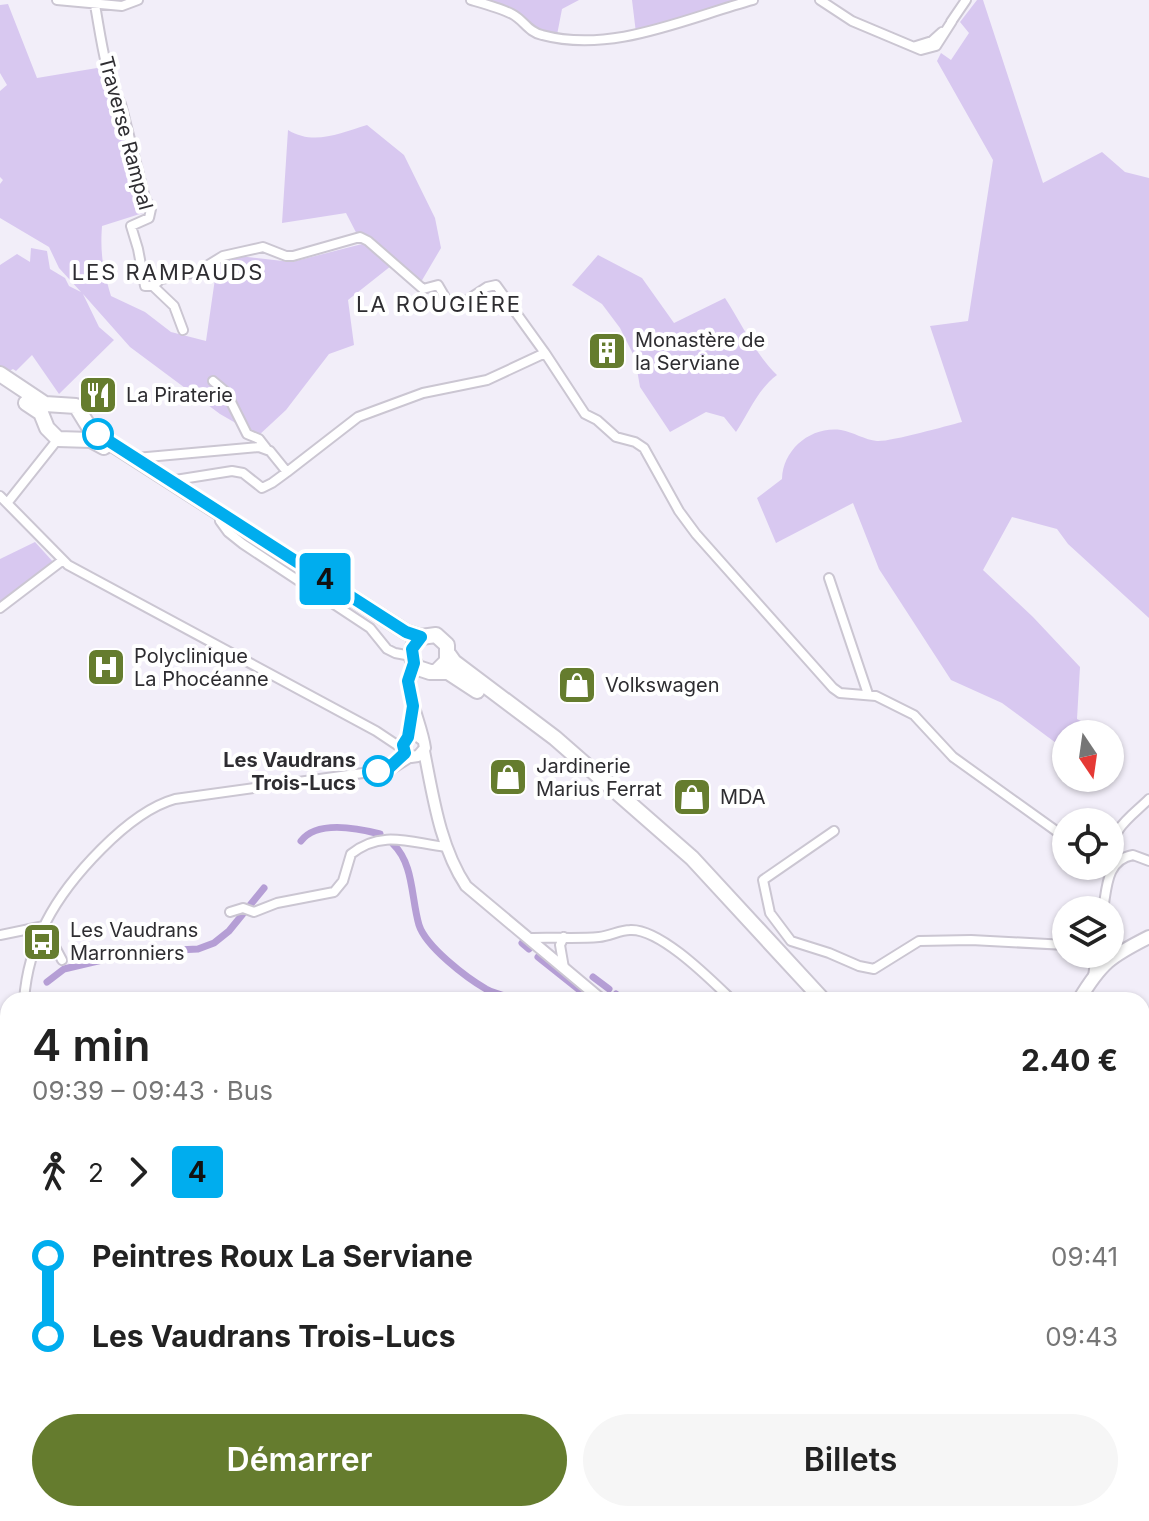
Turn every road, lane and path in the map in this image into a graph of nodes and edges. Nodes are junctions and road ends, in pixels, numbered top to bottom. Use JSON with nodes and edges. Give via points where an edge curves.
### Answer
{"nodes":[{"id":1,"x":57,"y":0,"type":"edge"},
{"id":2,"x":138,"y":0,"type":"edge"},
{"id":3,"x":471,"y":0,"type":"edge"},
{"id":4,"x":753,"y":0,"type":"edge"},
{"id":5,"x":820,"y":0,"type":"edge"},
{"id":6,"x":966,"y":0,"type":"edge"},
{"id":7,"x":95,"y":5,"type":"junction"},
{"id":8,"x":153,"y":286,"type":"junction"},
{"id":9,"x":183,"y":330,"type":"dead end"},
{"id":10,"x":545,"y":353,"type":"junction"},
{"id":11,"x":0,"y":374,"type":"edge"},
{"id":12,"x":213,"y":381,"type":"dead end"},
{"id":13,"x":0,"y":385,"type":"edge"},
{"id":14,"x":55,"y":406,"type":"junction"},
{"id":15,"x":46,"y":420,"type":"junction"},
{"id":16,"x":84,"y":420,"type":"junction"},
{"id":17,"x":77,"y":437,"type":"junction"},
{"id":18,"x":58,"y":439,"type":"junction"},
{"id":19,"x":266,"y":448,"type":"junction"},
{"id":20,"x":157,"y":454,"type":"junction"},
{"id":21,"x":134,"y":458,"type":"junction"},
{"id":22,"x":287,"y":472,"type":"junction"},
{"id":23,"x":163,"y":477,"type":"junction"},
{"id":24,"x":0,"y":496,"type":"edge"},
{"id":25,"x":8,"y":502,"type":"junction"},
{"id":26,"x":63,"y":560,"type":"junction"},
{"id":27,"x":829,"y":578,"type":"dead end"},
{"id":28,"x":0,"y":608,"type":"edge"},
{"id":29,"x":449,"y":655,"type":"junction"},
{"id":30,"x":420,"y":658,"type":"junction"},
{"id":31,"x":868,"y":694,"type":"junction"},
{"id":32,"x":413,"y":706,"type":"junction"},
{"id":33,"x":413,"y":751,"type":"junction"},
{"id":34,"x":1149,"y":799,"type":"edge"},
{"id":35,"x":1124,"y":824,"type":"edge"},
{"id":36,"x":1052,"y":828,"type":"edge"},
{"id":37,"x":834,"y":831,"type":"dead end"},
{"id":38,"x":446,"y":847,"type":"junction"},
{"id":39,"x":1124,"y":856,"type":"edge"},
{"id":40,"x":1149,"y":861,"type":"edge"},
{"id":41,"x":740,"y":909,"type":"junction"},
{"id":42,"x":230,"y":912,"type":"dead end"},
{"id":43,"x":44,"y":926,"type":"junction"},
{"id":44,"x":0,"y":935,"type":"edge"},
{"id":45,"x":564,"y":937,"type":"junction"},
{"id":46,"x":1149,"y":937,"type":"edge"},
{"id":47,"x":530,"y":938,"type":"junction"},
{"id":48,"x":1052,"y":944,"type":"edge"},
{"id":49,"x":1149,"y":945,"type":"edge"},
{"id":50,"x":62,"y":960,"type":"dead end"},
{"id":51,"x":564,"y":968,"type":"junction"},
{"id":52,"x":1096,"y":968,"type":"edge"},
{"id":53,"x":1096,"y":974,"type":"junction"},
{"id":54,"x":26,"y":992,"type":"edge"},
{"id":55,"x":592,"y":992,"type":"edge"},
{"id":56,"x":724,"y":992,"type":"edge"},
{"id":57,"x":816,"y":992,"type":"edge"},
{"id":58,"x":1084,"y":992,"type":"edge"}],
"edges":[{"from":1,"to":7,"type":"street"},
{"from":2,"to":7,"type":"street","via":[[122,6]]},
{"from":3,"to":4,"type":"street","via":[[512,14],[539,35],[593,39],[631,35]]},
{"from":5,"to":6,"type":"street","via":[[847,19],[920,47],[952,21]]},
{"from":7,"to":8,"type":"street","name":"Traverse Rampal","via":[[151,209],[149,218],[130,229],[142,284]]},
{"from":8,"to":9,"type":"street","name":"Traverse Rampal","via":[[174,306]]},
{"from":8,"to":10,"type":"street","via":[[161,279],[197,272],[223,256],[263,247],[293,256],[364,238],[423,289],[438,285],[455,308],[496,285]]},
{"from":10,"to":22,"type":"street","via":[[487,380],[423,393],[368,412]]},
{"from":10,"to":31,"type":"street","via":[[585,414],[616,437],[644,448],[696,534],[833,688]]},
{"from":11,"to":14,"type":"main road"},
{"from":12,"to":19,"type":"street","via":[[226,392],[247,434]]},
{"from":13,"to":15,"type":"main road"},
{"from":14,"to":15,"type":"main road"},
{"from":14,"to":16,"type":"main road","via":[[76,406]]},
{"from":15,"to":18,"type":"main road"},
{"from":16,"to":17,"type":"main road"},
{"from":16,"to":21,"type":"main road"},
{"from":17,"to":18,"type":"main road"},
{"from":17,"to":30,"type":"main road","via":[[105,447],[373,619]]},
{"from":18,"to":25,"type":"street"},
{"from":19,"to":20,"type":"street"},
{"from":19,"to":22,"type":"street"},
{"from":20,"to":21,"type":"street"},
{"from":20,"to":23,"type":"street"},
{"from":21,"to":23,"type":"main road"},
{"from":22,"to":23,"type":"street","via":[[262,488],[232,471]]},
{"from":23,"to":30,"type":"main road","via":[[406,632]]},
{"from":24,"to":25,"type":"street"},
{"from":25,"to":26,"type":"street"},
{"from":26,"to":28,"type":"street"},
{"from":26,"to":33,"type":"street"},
{"from":27,"to":31,"type":"street"},
{"from":29,"to":30,"type":"main road","via":[[443,667]]},
{"from":29,"to":30,"type":"main road","via":[[447,645],[431,634]]},
{"from":29,"to":41,"type":"main road","via":[[597,772]]},
{"from":30,"to":32,"type":"street","via":[[408,681]]},
{"from":30,"to":41,"type":"main road","via":[[552,743]]},
{"from":31,"to":36,"type":"street","via":[[914,715],[953,757]]},
{"from":32,"to":33,"type":"street"},
{"from":32,"to":33,"type":"street","via":[[408,737],[416,735]]},
{"from":33,"to":38,"type":"street","via":[[430,780]]},
{"from":33,"to":43,"type":"street","via":[[384,771],[175,799],[148,809],[75,880]]},
{"from":34,"to":35,"type":"street"},
{"from":37,"to":48,"type":"street","via":[[763,880],[770,913],[791,941],[874,969],[919,941]]},
{"from":38,"to":42,"type":"street","via":[[377,840],[351,854],[334,892]]},
{"from":38,"to":47,"type":"street","via":[[466,886]]},
{"from":39,"to":40,"type":"street"},
{"from":41,"to":57,"type":"main road"},
{"from":43,"to":44,"type":"street"},
{"from":43,"to":50,"type":"street"},
{"from":43,"to":54,"type":"street"},
{"from":45,"to":47,"type":"street"},
{"from":45,"to":51,"type":"street"},
{"from":45,"to":56,"type":"street","via":[[644,932],[669,945]]},
{"from":46,"to":53,"type":"main road","via":[[1114,954]]},
{"from":47,"to":51,"type":"street"},
{"from":49,"to":53,"type":"main road"},
{"from":51,"to":55,"type":"street"},
{"from":52,"to":53,"type":"street"},
{"from":53,"to":58,"type":"main road"}]}
